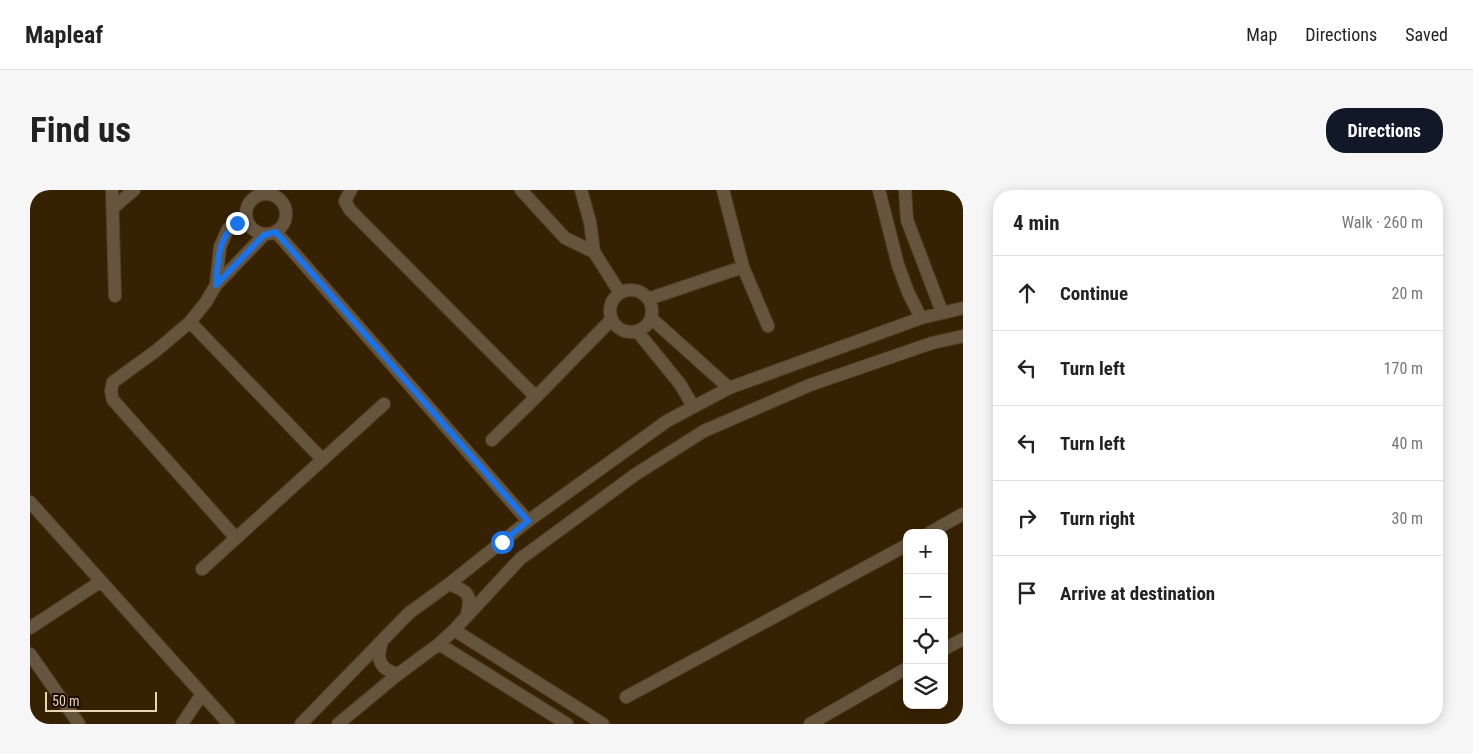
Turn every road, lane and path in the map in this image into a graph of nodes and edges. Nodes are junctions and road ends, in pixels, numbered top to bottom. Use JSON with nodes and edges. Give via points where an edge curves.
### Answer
{"nodes":[{"id":1,"x":112,"y":190,"type":"edge"},
{"id":2,"x":134,"y":190,"type":"edge"},
{"id":3,"x":351,"y":190,"type":"edge"},
{"id":4,"x":521,"y":190,"type":"edge"},
{"id":5,"x":581,"y":190,"type":"edge"},
{"id":6,"x":723,"y":190,"type":"edge"},
{"id":7,"x":879,"y":190,"type":"edge"},
{"id":8,"x":905,"y":190,"type":"edge"},
{"id":9,"x":113,"y":208,"type":"junction"},
{"id":10,"x":245,"y":216,"type":"junction"},
{"id":11,"x":908,"y":220,"type":"junction"},
{"id":12,"x":888,"y":226,"type":"junction"},
{"id":13,"x":270,"y":233,"type":"junction"},
{"id":14,"x":594,"y":252,"type":"junction"},
{"id":15,"x":744,"y":267,"type":"junction"},
{"id":16,"x":216,"y":285,"type":"junction"},
{"id":17,"x":620,"y":293,"type":"junction"},
{"id":18,"x":115,"y":296,"type":"dead end"},
{"id":19,"x":648,"y":299,"type":"junction"},
{"id":20,"x":963,"y":308,"type":"edge"},
{"id":21,"x":942,"y":312,"type":"junction"},
{"id":22,"x":651,"y":318,"type":"junction"},
{"id":23,"x":922,"y":318,"type":"junction"},
{"id":24,"x":612,"y":319,"type":"junction"},
{"id":25,"x":190,"y":322,"type":"junction"},
{"id":26,"x":768,"y":326,"type":"dead end"},
{"id":27,"x":637,"y":331,"type":"junction"},
{"id":28,"x":963,"y":336,"type":"edge"},
{"id":29,"x":729,"y":388,"type":"junction"},
{"id":30,"x":536,"y":397,"type":"junction"},
{"id":31,"x":384,"y":404,"type":"dead end"},
{"id":32,"x":693,"y":406,"type":"junction"},
{"id":33,"x":492,"y":440,"type":"dead end"},
{"id":34,"x":322,"y":459,"type":"junction"},
{"id":35,"x":30,"y":502,"type":"edge"},
{"id":36,"x":963,"y":514,"type":"edge"},
{"id":37,"x":528,"y":521,"type":"junction"},
{"id":38,"x":936,"y":529,"type":"edge"},
{"id":39,"x":235,"y":537,"type":"junction"},
{"id":40,"x":903,"y":547,"type":"edge"},
{"id":41,"x":202,"y":569,"type":"dead end"},
{"id":42,"x":100,"y":582,"type":"junction"},
{"id":43,"x":449,"y":584,"type":"junction"},
{"id":44,"x":467,"y":614,"type":"junction"},
{"id":45,"x":30,"y":628,"type":"edge"},
{"id":46,"x":454,"y":630,"type":"junction"},
{"id":47,"x":963,"y":639,"type":"edge"},
{"id":48,"x":382,"y":641,"type":"junction"},
{"id":49,"x":438,"y":644,"type":"junction"},
{"id":50,"x":948,"y":647,"type":"edge"},
{"id":51,"x":30,"y":654,"type":"edge"},
{"id":52,"x":903,"y":670,"type":"edge"},
{"id":53,"x":397,"y":675,"type":"junction"},
{"id":54,"x":202,"y":694,"type":"junction"},
{"id":55,"x":626,"y":697,"type":"dead end"},
{"id":56,"x":79,"y":724,"type":"edge"},
{"id":57,"x":182,"y":724,"type":"edge"},
{"id":58,"x":229,"y":724,"type":"edge"},
{"id":59,"x":301,"y":724,"type":"edge"},
{"id":60,"x":338,"y":724,"type":"edge"},
{"id":61,"x":567,"y":724,"type":"edge"},
{"id":62,"x":603,"y":724,"type":"edge"},
{"id":63,"x":810,"y":724,"type":"edge"}],
"edges":[{"from":1,"to":9,"type":"street"},
{"from":2,"to":9,"type":"street"},
{"from":3,"to":30,"type":"street","via":[[345,201],[350,210]]},
{"from":4,"to":14,"type":"street","via":[[565,238]]},
{"from":5,"to":14,"type":"street"},
{"from":6,"to":15,"type":"street"},
{"from":7,"to":12,"type":"street"},
{"from":8,"to":11,"type":"street"},
{"from":9,"to":18,"type":"street"},
{"from":10,"to":13,"type":"street","via":[[251,229]]},
{"from":10,"to":13,"type":"street","via":[[249,202],[254,198],[268,193],[281,200],[285,207],[285,221]]},
{"from":10,"to":16,"type":"street","via":[[228,229],[220,247]]},
{"from":11,"to":12,"type":"street"},
{"from":11,"to":21,"type":"street"},
{"from":12,"to":23,"type":"street","via":[[898,265]]},
{"from":13,"to":16,"type":"street"},
{"from":13,"to":37,"type":"street"},
{"from":14,"to":17,"type":"street"},
{"from":15,"to":19,"type":"street"},
{"from":15,"to":26,"type":"street"},
{"from":16,"to":25,"type":"street"},
{"from":17,"to":19,"type":"street","via":[[640,292]]},
{"from":17,"to":24,"type":"street","via":[[610,309]]},
{"from":19,"to":22,"type":"street","via":[[652,308]]},
{"from":20,"to":21,"type":"street"},
{"from":21,"to":23,"type":"street"},
{"from":22,"to":27,"type":"street","via":[[646,327]]},
{"from":22,"to":29,"type":"street"},
{"from":23,"to":29,"type":"street"},
{"from":24,"to":27,"type":"street","via":[[627,332]]},
{"from":24,"to":30,"type":"street"},
{"from":25,"to":34,"type":"street"},
{"from":25,"to":39,"type":"street","via":[[112,382],[113,400]]},
{"from":27,"to":32,"type":"street","via":[[680,384]]},
{"from":28,"to":44,"type":"street","via":[[810,385],[704,431],[636,474],[520,559]]},
{"from":29,"to":32,"type":"street"},
{"from":30,"to":33,"type":"street"},
{"from":31,"to":34,"type":"street"},
{"from":32,"to":37,"type":"street","via":[[667,421]]},
{"from":34,"to":39,"type":"street"},
{"from":35,"to":42,"type":"street"},
{"from":36,"to":38,"type":"street"},
{"from":37,"to":43,"type":"street"},
{"from":39,"to":41,"type":"street"},
{"from":40,"to":55,"type":"street"},
{"from":42,"to":45,"type":"street"},
{"from":42,"to":54,"type":"street"},
{"from":43,"to":44,"type":"street","via":[[468,594]]},
{"from":43,"to":48,"type":"street","via":[[409,613]]},
{"from":44,"to":46,"type":"street"},
{"from":46,"to":49,"type":"street"},
{"from":46,"to":62,"type":"street"},
{"from":47,"to":50,"type":"street"},
{"from":48,"to":53,"type":"street","via":[[380,663]]},
{"from":48,"to":59,"type":"street"},
{"from":49,"to":53,"type":"street"},
{"from":49,"to":61,"type":"street"},
{"from":51,"to":56,"type":"street"},
{"from":52,"to":63,"type":"street"},
{"from":53,"to":60,"type":"street"},
{"from":54,"to":57,"type":"street"},
{"from":54,"to":58,"type":"street"}]}
